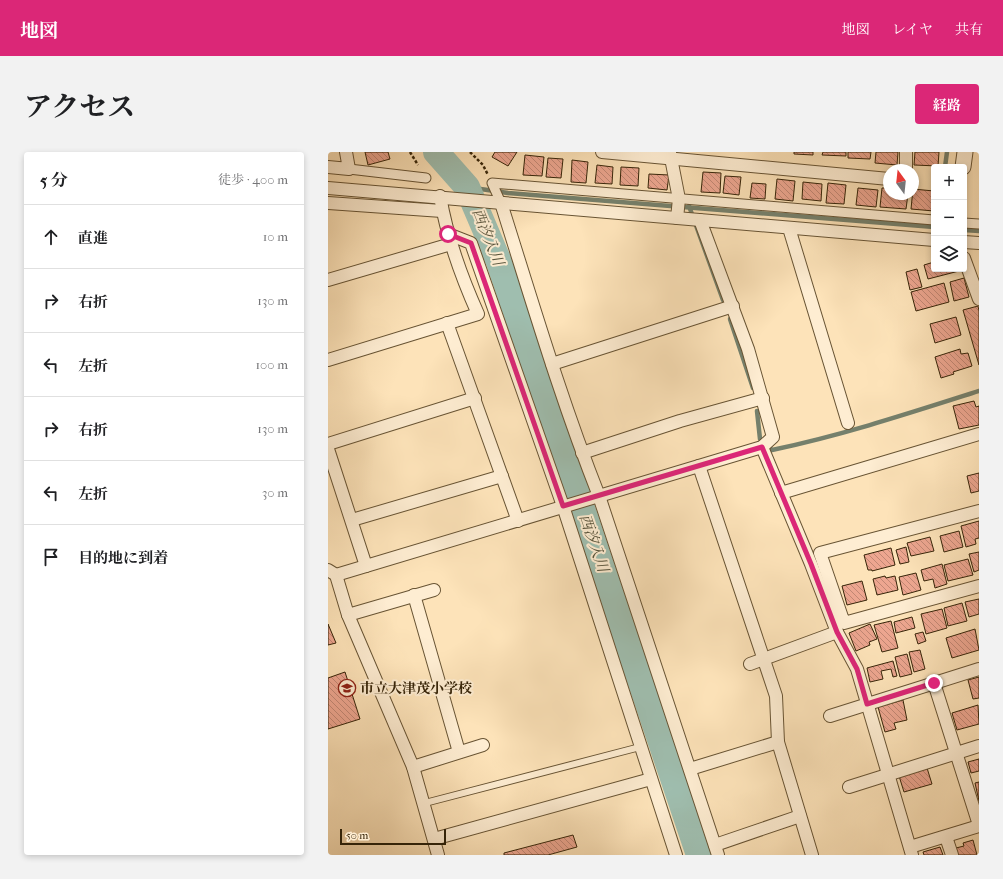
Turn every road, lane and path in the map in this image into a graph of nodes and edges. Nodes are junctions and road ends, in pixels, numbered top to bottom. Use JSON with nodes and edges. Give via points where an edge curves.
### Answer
{"nodes":[{"id":1,"x":346,"y":152,"type":"edge"},
{"id":2,"x":470,"y":152,"type":"edge"},
{"id":3,"x":602,"y":152,"type":"edge"},
{"id":4,"x":906,"y":152,"type":"edge"},
{"id":5,"x":965,"y":152,"type":"edge"},
{"id":6,"x":671,"y":156,"type":"edge"},
{"id":7,"x":906,"y":164,"type":"edge"},
{"id":8,"x":963,"y":164,"type":"edge"},
{"id":9,"x":328,"y":167,"type":"edge"},
{"id":10,"x":349,"y":169,"type":"junction"},
{"id":11,"x":883,"y":177,"type":"edge"},
{"id":12,"x":426,"y":178,"type":"dead end"},
{"id":13,"x":492,"y":184,"type":"junction"},
{"id":14,"x":328,"y":188,"type":"edge"},
{"id":15,"x":440,"y":196,"type":"junction"},
{"id":16,"x":679,"y":199,"type":"junction"},
{"id":17,"x":328,"y":203,"type":"edge"},
{"id":18,"x":501,"y":203,"type":"junction"},
{"id":19,"x":442,"y":211,"type":"junction"},
{"id":20,"x":677,"y":218,"type":"junction"},
{"id":21,"x":700,"y":220,"type":"junction"},
{"id":22,"x":931,"y":220,"type":"edge"},
{"id":23,"x":967,"y":223,"type":"edge"},
{"id":24,"x":979,"y":224,"type":"edge"},
{"id":25,"x":789,"y":228,"type":"junction"},
{"id":26,"x":449,"y":239,"type":"junction"},
{"id":27,"x":931,"y":240,"type":"edge"},
{"id":28,"x":967,"y":242,"type":"edge"},
{"id":29,"x":979,"y":243,"type":"edge"},
{"id":30,"x":967,"y":266,"type":"edge"},
{"id":31,"x":328,"y":280,"type":"edge"},
{"id":32,"x":979,"y":299,"type":"edge"},
{"id":33,"x":733,"y":306,"type":"junction"},
{"id":34,"x":446,"y":323,"type":"junction"},
{"id":35,"x":328,"y":360,"type":"edge"},
{"id":36,"x":552,"y":364,"type":"junction"},
{"id":37,"x":474,"y":398,"type":"junction"},
{"id":38,"x":763,"y":398,"type":"junction"},
{"id":39,"x":848,"y":423,"type":"dead end"},
{"id":40,"x":979,"y":434,"type":"edge"},
{"id":41,"x":328,"y":444,"type":"edge"},
{"id":42,"x":762,"y":447,"type":"junction"},
{"id":43,"x":328,"y":449,"type":"edge"},
{"id":44,"x":582,"y":453,"type":"junction"},
{"id":45,"x":699,"y":466,"type":"junction"},
{"id":46,"x":502,"y":476,"type":"junction"},
{"id":47,"x":781,"y":493,"type":"junction"},
{"id":48,"x":599,"y":496,"type":"junction"},
{"id":49,"x":563,"y":506,"type":"junction"},
{"id":50,"x":979,"y":511,"type":"edge"},
{"id":51,"x":352,"y":520,"type":"junction"},
{"id":52,"x":518,"y":521,"type":"junction"},
{"id":53,"x":366,"y":566,"type":"junction"},
{"id":54,"x":332,"y":572,"type":"edge"},
{"id":55,"x":979,"y":586,"type":"edge"},
{"id":56,"x":434,"y":590,"type":"dead end"},
{"id":57,"x":414,"y":596,"type":"junction"},
{"id":58,"x":348,"y":615,"type":"junction"},
{"id":59,"x":837,"y":632,"type":"junction"},
{"id":60,"x":763,"y":659,"type":"junction"},
{"id":61,"x":750,"y":664,"type":"dead end"},
{"id":62,"x":979,"y":669,"type":"edge"},
{"id":63,"x":934,"y":683,"type":"junction"},
{"id":64,"x":867,"y":704,"type":"junction"},
{"id":65,"x":830,"y":716,"type":"dead end"},
{"id":66,"x":778,"y":742,"type":"junction"},
{"id":67,"x":483,"y":746,"type":"dead end"},
{"id":68,"x":979,"y":746,"type":"edge"},
{"id":69,"x":640,"y":748,"type":"junction"},
{"id":70,"x":460,"y":752,"type":"junction"},
{"id":71,"x":956,"y":754,"type":"junction"},
{"id":72,"x":413,"y":767,"type":"junction"},
{"id":73,"x":690,"y":769,"type":"junction"},
{"id":74,"x":889,"y":775,"type":"junction"},
{"id":75,"x":651,"y":779,"type":"junction"},
{"id":76,"x":849,"y":787,"type":"dead end"},
{"id":77,"x":425,"y":803,"type":"junction"},
{"id":78,"x":800,"y":816,"type":"junction"},
{"id":79,"x":979,"y":826,"type":"edge"},
{"id":80,"x":946,"y":837,"type":"junction"},
{"id":81,"x":434,"y":839,"type":"junction"},
{"id":82,"x":716,"y":850,"type":"edge"},
{"id":83,"x":911,"y":851,"type":"edge"},
{"id":84,"x":438,"y":855,"type":"edge"},
{"id":85,"x":676,"y":855,"type":"edge"},
{"id":86,"x":812,"y":855,"type":"edge"},
{"id":87,"x":952,"y":855,"type":"edge"}],
"edges":[{"from":1,"to":10,"type":"street"},
{"from":2,"to":13,"type":"path","via":[[483,165]]},
{"from":3,"to":6,"type":"street"},
{"from":4,"to":7,"type":"street"},
{"from":5,"to":8,"type":"street"},
{"from":6,"to":11,"type":"street"},
{"from":6,"to":16,"type":"street"},
{"from":9,"to":10,"type":"street"},
{"from":10,"to":12,"type":"street"},
{"from":13,"to":16,"type":"street"},
{"from":13,"to":18,"type":"street"},
{"from":14,"to":15,"type":"street"},
{"from":15,"to":18,"type":"street"},
{"from":15,"to":19,"type":"street"},
{"from":16,"to":20,"type":"street"},
{"from":16,"to":22,"type":"street"},
{"from":17,"to":19,"type":"street"},
{"from":18,"to":20,"type":"street"},
{"from":18,"to":36,"type":"street"},
{"from":19,"to":26,"type":"street"},
{"from":20,"to":21,"type":"street"},
{"from":21,"to":25,"type":"street"},
{"from":21,"to":33,"type":"street"},
{"from":23,"to":24,"type":"street"},
{"from":25,"to":27,"type":"street"},
{"from":25,"to":39,"type":"street"},
{"from":26,"to":31,"type":"street"},
{"from":26,"to":34,"type":"street","via":[[478,314]]},
{"from":26,"to":49,"type":"street","via":[[471,243]]},
{"from":28,"to":29,"type":"street"},
{"from":30,"to":32,"type":"street"},
{"from":33,"to":36,"type":"street"},
{"from":33,"to":38,"type":"street"},
{"from":34,"to":35,"type":"street"},
{"from":34,"to":37,"type":"street"},
{"from":36,"to":44,"type":"street"},
{"from":37,"to":41,"type":"street"},
{"from":37,"to":46,"type":"street"},
{"from":38,"to":42,"type":"street","via":[[773,437]]},
{"from":38,"to":44,"type":"street","via":[[680,421]]},
{"from":40,"to":47,"type":"street"},
{"from":42,"to":45,"type":"street"},
{"from":42,"to":47,"type":"street"},
{"from":43,"to":51,"type":"street"},
{"from":44,"to":48,"type":"street"},
{"from":45,"to":48,"type":"street"},
{"from":45,"to":60,"type":"street"},
{"from":46,"to":51,"type":"street"},
{"from":46,"to":52,"type":"street"},
{"from":47,"to":59,"type":"street"},
{"from":48,"to":49,"type":"street"},
{"from":48,"to":73,"type":"street"},
{"from":49,"to":52,"type":"street"},
{"from":49,"to":69,"type":"street"},
{"from":50,"to":55,"type":"street","via":[[820,553],[844,623]]},
{"from":51,"to":53,"type":"street"},
{"from":52,"to":53,"type":"street"},
{"from":53,"to":54,"type":"street"},
{"from":54,"to":58,"type":"street"},
{"from":56,"to":57,"type":"street"},
{"from":57,"to":58,"type":"street"},
{"from":57,"to":70,"type":"street"},
{"from":58,"to":72,"type":"street"},
{"from":59,"to":60,"type":"street"},
{"from":59,"to":64,"type":"street","via":[[857,669]]},
{"from":60,"to":61,"type":"street"},
{"from":60,"to":66,"type":"street","via":[[776,696]]},
{"from":62,"to":63,"type":"street"},
{"from":63,"to":64,"type":"street"},
{"from":63,"to":71,"type":"street"},
{"from":64,"to":65,"type":"street"},
{"from":64,"to":74,"type":"street"},
{"from":66,"to":73,"type":"street"},
{"from":66,"to":78,"type":"street"},
{"from":67,"to":70,"type":"street"},
{"from":68,"to":71,"type":"street"},
{"from":69,"to":75,"type":"street"},
{"from":69,"to":77,"type":"lane"},
{"from":70,"to":72,"type":"street"},
{"from":71,"to":74,"type":"street"},
{"from":71,"to":79,"type":"street"},
{"from":72,"to":77,"type":"street"},
{"from":73,"to":82,"type":"street"},
{"from":74,"to":76,"type":"street"},
{"from":74,"to":83,"type":"street"},
{"from":75,"to":81,"type":"street"},
{"from":75,"to":85,"type":"street"},
{"from":77,"to":81,"type":"street"},
{"from":78,"to":82,"type":"street"},
{"from":78,"to":86,"type":"street"},
{"from":79,"to":80,"type":"street"},
{"from":80,"to":83,"type":"street"},
{"from":80,"to":87,"type":"street"},
{"from":81,"to":84,"type":"street"}]}
